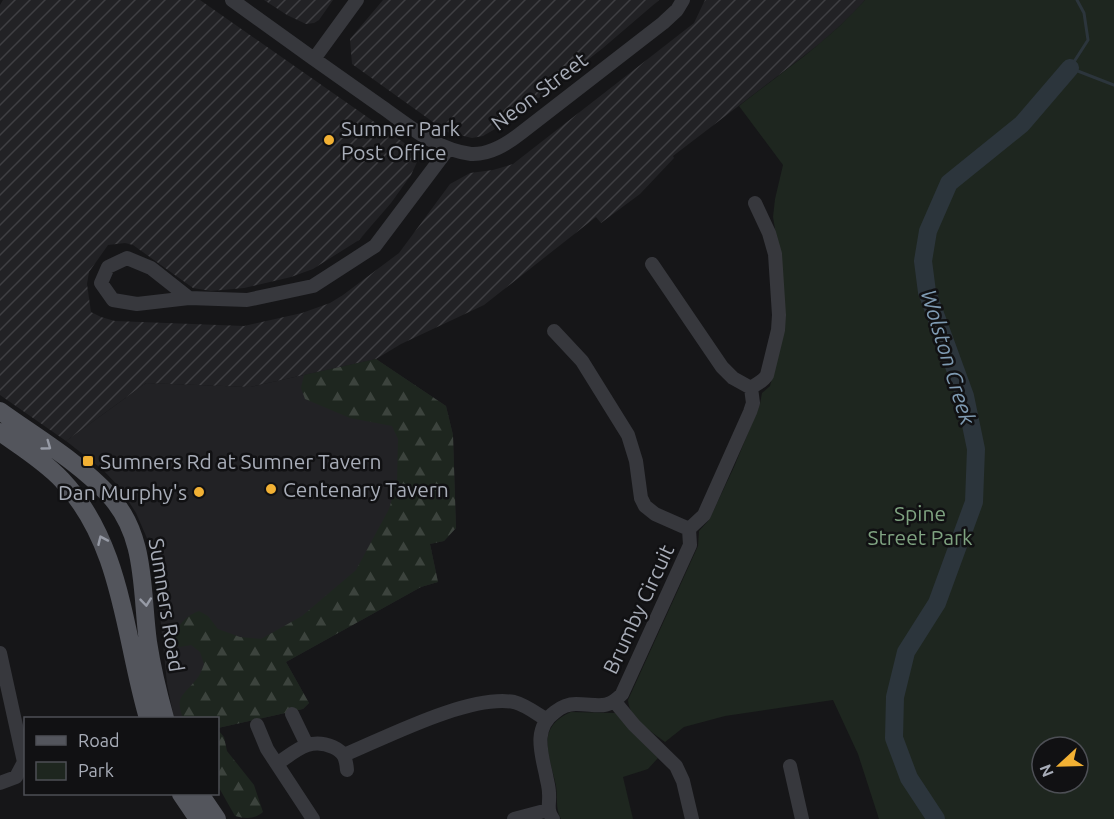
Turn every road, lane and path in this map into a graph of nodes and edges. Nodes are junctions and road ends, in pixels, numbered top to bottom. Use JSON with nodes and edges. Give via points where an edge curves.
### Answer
{"nodes":[{"id":1,"x":232,"y":0,"type":"edge"},
{"id":2,"x":357,"y":0,"type":"edge"},
{"id":3,"x":683,"y":0,"type":"edge"},
{"id":4,"x":314,"y":59,"type":"junction"},
{"id":5,"x":448,"y":149,"type":"junction"},
{"id":6,"x":755,"y":203,"type":"dead end"},
{"id":7,"x":652,"y":264,"type":"dead end"},
{"id":8,"x":189,"y":298,"type":"junction"},
{"id":9,"x":554,"y":331,"type":"dead end"},
{"id":10,"x":751,"y":388,"type":"junction"},
{"id":11,"x":1,"y":413,"type":"edge"},
{"id":12,"x":0,"y":432,"type":"edge"},
{"id":13,"x":689,"y":529,"type":"junction"},
{"id":14,"x":0,"y":653,"type":"edge"},
{"id":15,"x":615,"y":702,"type":"junction"},
{"id":16,"x":292,"y":714,"type":"dead end"},
{"id":17,"x":148,"y":717,"type":"edge"},
{"id":18,"x":165,"y":717,"type":"edge"},
{"id":19,"x":547,"y":720,"type":"junction"},
{"id":20,"x":257,"y":725,"type":"dead end"},
{"id":21,"x":307,"y":745,"type":"junction"},
{"id":22,"x":344,"y":755,"type":"junction"},
{"id":23,"x":278,"y":763,"type":"junction"},
{"id":24,"x":790,"y":766,"type":"dead end"},
{"id":25,"x":346,"y":770,"type":"dead end"},
{"id":26,"x":0,"y":783,"type":"edge"},
{"id":27,"x":183,"y":795,"type":"edge"},
{"id":28,"x":201,"y":795,"type":"edge"},
{"id":29,"x":550,"y":815,"type":"edge"},
{"id":30,"x":198,"y":819,"type":"edge"},
{"id":31,"x":217,"y":819,"type":"edge"},
{"id":32,"x":313,"y":819,"type":"edge"},
{"id":33,"x":514,"y":819,"type":"edge"},
{"id":34,"x":692,"y":819,"type":"edge"},
{"id":35,"x":802,"y":819,"type":"edge"}],
"edges":[{"from":1,"to":4,"type":"street","name":"Neon Street"},
{"from":2,"to":4,"type":"street"},
{"from":3,"to":5,"type":"street","name":"Neon Street","via":[[663,23],[507,144],[473,154]]},
{"from":4,"to":5,"type":"street","name":"Neon Street"},
{"from":5,"to":8,"type":"street","via":[[375,246],[313,286],[247,300]]},
{"from":6,"to":10,"type":"street","via":[[773,245],[778,330],[767,375]]},
{"from":7,"to":10,"type":"street","via":[[722,367]]},
{"from":8,"to":8,"type":"street","via":[[137,304],[113,300],[101,283],[108,267],[127,258],[151,268]]},
{"from":9,"to":13,"type":"street","via":[[582,361],[628,435],[645,506]]},
{"from":10,"to":13,"type":"street","name":"Brumby Circuit","via":[[750,412],[704,515]]},
{"from":11,"to":18,"type":"main road","name":"Sumners Road","one_way":true,"via":[[93,478],[111,496],[132,530],[140,562],[154,676]]},
{"from":17,"to":12,"type":"main road","name":"Sumners Road","one_way":true,"via":[[116,582],[99,534],[61,479]]},
{"from":13,"to":15,"type":"street","name":"Brumby Circuit","via":[[690,545],[627,685]]},
{"from":14,"to":26,"type":"street","via":[[24,762],[16,777]]},
{"from":15,"to":19,"type":"street","name":"Brumby Circuit","via":[[604,706],[566,706]]},
{"from":15,"to":34,"type":"street","via":[[676,766]]},
{"from":16,"to":21,"type":"street"},
{"from":19,"to":22,"type":"street","via":[[507,701],[465,706]]},
{"from":19,"to":29,"type":"street","via":[[539,739]]},
{"from":20,"to":23,"type":"street"},
{"from":21,"to":22,"type":"street","via":[[322,742]]},
{"from":21,"to":23,"type":"street"},
{"from":22,"to":25,"type":"street"},
{"from":23,"to":32,"type":"street"},
{"from":24,"to":35,"type":"street"},
{"from":27,"to":30,"type":"main road"},
{"from":28,"to":31,"type":"main road"},
{"from":29,"to":33,"type":"street"}]}
